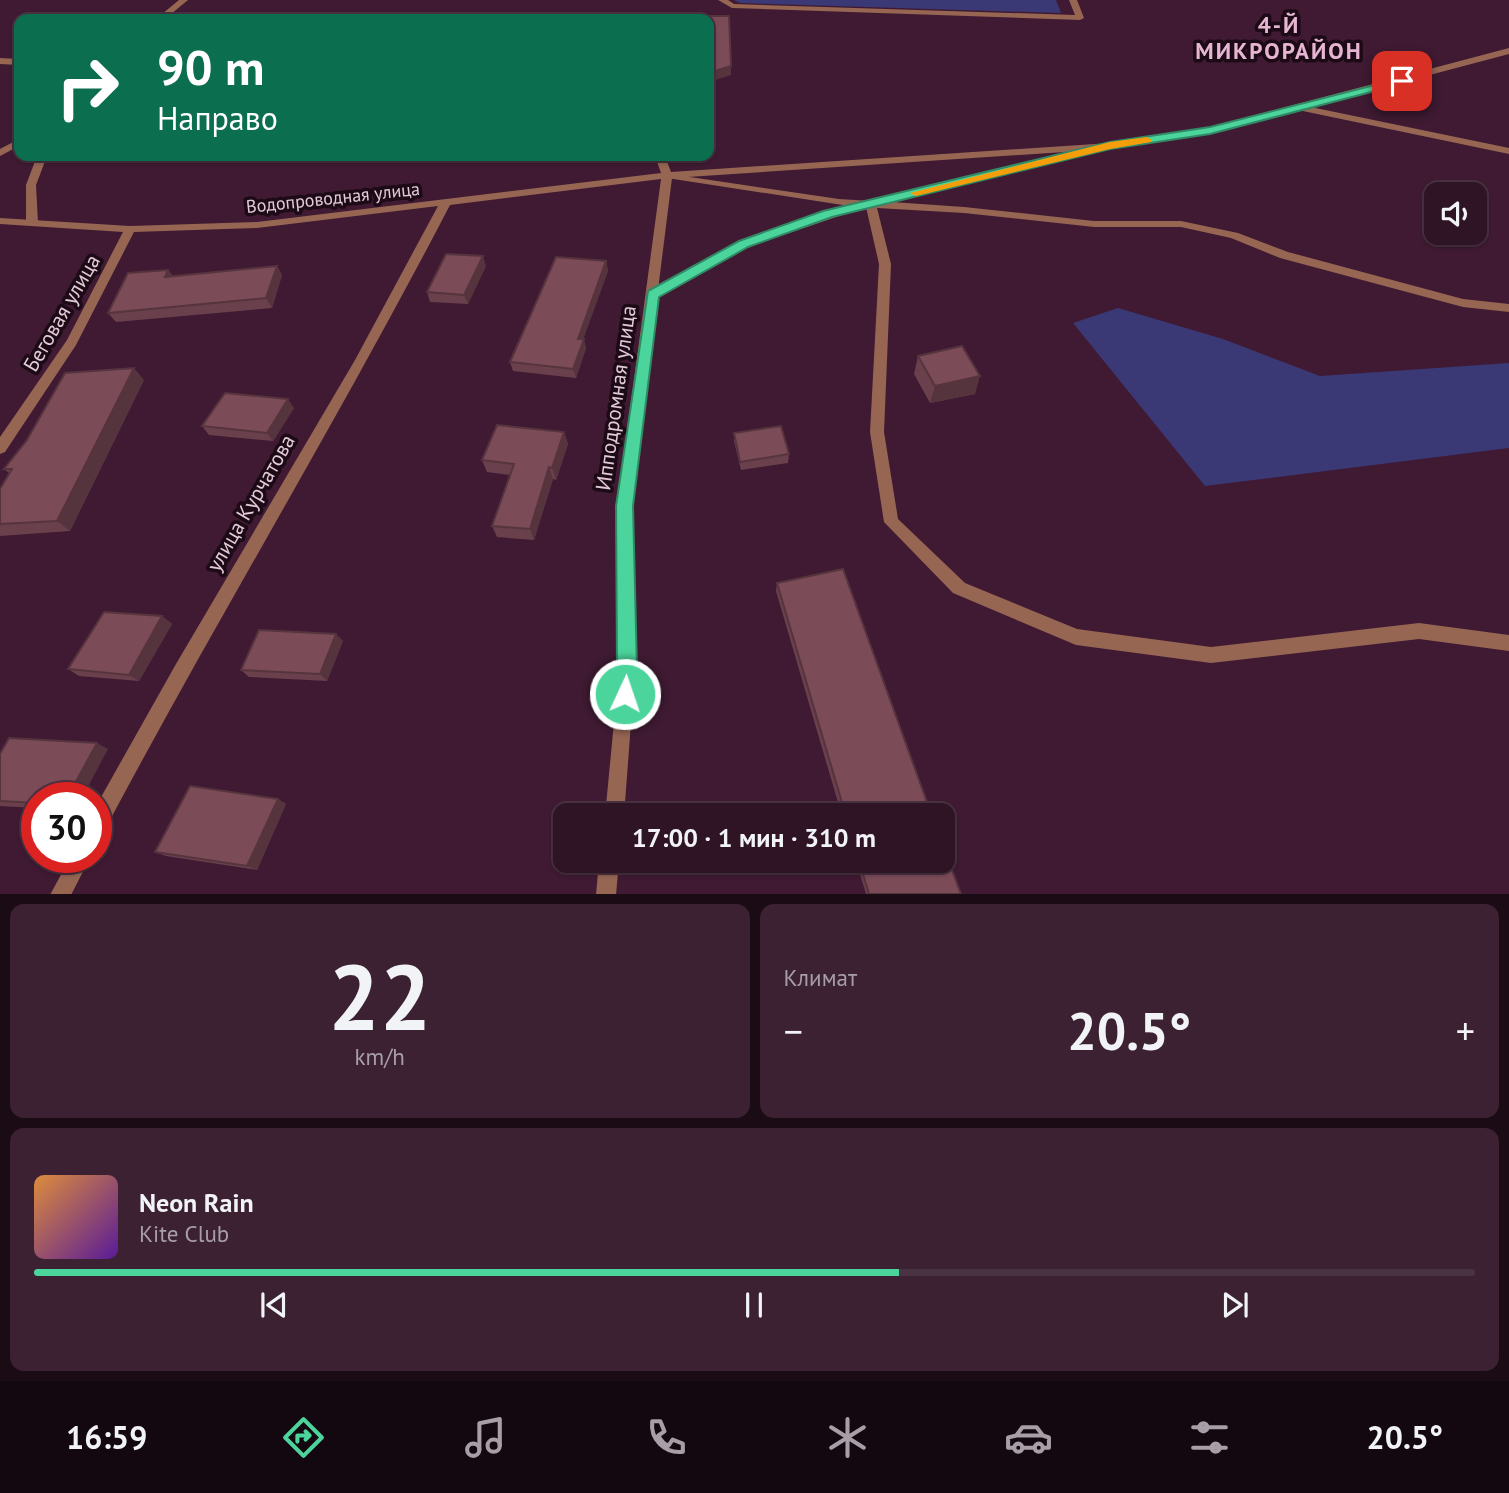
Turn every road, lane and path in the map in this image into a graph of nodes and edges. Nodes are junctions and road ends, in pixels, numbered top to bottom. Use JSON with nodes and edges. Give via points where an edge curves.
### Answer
{"nodes":[{"id":1,"x":184,"y":0,"type":"edge"},
{"id":2,"x":722,"y":0,"type":"edge"},
{"id":3,"x":1073,"y":0,"type":"edge"},
{"id":4,"x":166,"y":14,"type":"edge"},
{"id":5,"x":1509,"y":51,"type":"edge"},
{"id":6,"x":1301,"y":108,"type":"junction"},
{"id":7,"x":1110,"y":146,"type":"junction"},
{"id":8,"x":1509,"y":151,"type":"edge"},
{"id":9,"x":39,"y":161,"type":"edge"},
{"id":10,"x":662,"y":161,"type":"edge"},
{"id":11,"x":667,"y":175,"type":"junction"},
{"id":12,"x":445,"y":204,"type":"junction"},
{"id":13,"x":870,"y":204,"type":"junction"},
{"id":14,"x":0,"y":221,"type":"edge"},
{"id":15,"x":32,"y":223,"type":"junction"},
{"id":16,"x":130,"y":229,"type":"junction"},
{"id":17,"x":653,"y":295,"type":"junction"},
{"id":18,"x":1509,"y":308,"type":"edge"},
{"id":19,"x":0,"y":448,"type":"edge"},
{"id":20,"x":1509,"y":643,"type":"edge"},
{"id":21,"x":112,"y":796,"type":"edge"},
{"id":22,"x":615,"y":803,"type":"edge"},
{"id":23,"x":72,"y":873,"type":"edge"},
{"id":24,"x":609,"y":873,"type":"edge"},
{"id":25,"x":60,"y":894,"type":"edge"},
{"id":26,"x":606,"y":894,"type":"edge"}],
"edges":[{"from":1,"to":4,"type":"street"},
{"from":2,"to":3,"type":"street","via":[[732,6],[1080,18]]},
{"from":5,"to":6,"type":"street"},
{"from":6,"to":7,"type":"street","via":[[1210,130]]},
{"from":6,"to":8,"type":"street"},
{"from":7,"to":11,"type":"street"},
{"from":7,"to":13,"type":"street"},
{"from":9,"to":15,"type":"street","via":[[31,185]]},
{"from":10,"to":11,"type":"street","name":"Ипподромная улица"},
{"from":11,"to":12,"type":"street","name":"Водопроводная улица"},
{"from":11,"to":13,"type":"street"},
{"from":11,"to":17,"type":"street","name":"Ипподромная улица"},
{"from":12,"to":16,"type":"street","name":"Водопроводная улица","via":[[257,225]]},
{"from":12,"to":21,"type":"street","name":"улица Курчатова","via":[[397,298]]},
{"from":13,"to":17,"type":"street","via":[[743,244]]},
{"from":13,"to":18,"type":"street","via":[[1094,224],[1181,224],[1234,235],[1284,255],[1463,303]]},
{"from":13,"to":20,"type":"street","via":[[885,264],[877,432],[891,522],[959,588],[1076,637],[1211,655],[1419,631]]},
{"from":14,"to":15,"type":"street","name":"Водопроводная улица"},
{"from":15,"to":16,"type":"street","name":"Водопроводная улица"},
{"from":16,"to":19,"type":"street","name":"Беговая улица","via":[[72,342]]},
{"from":17,"to":22,"type":"street","name":"Ипподромная улица","via":[[624,506],[627,670]]},
{"from":23,"to":25,"type":"street"},
{"from":24,"to":26,"type":"street"}]}
